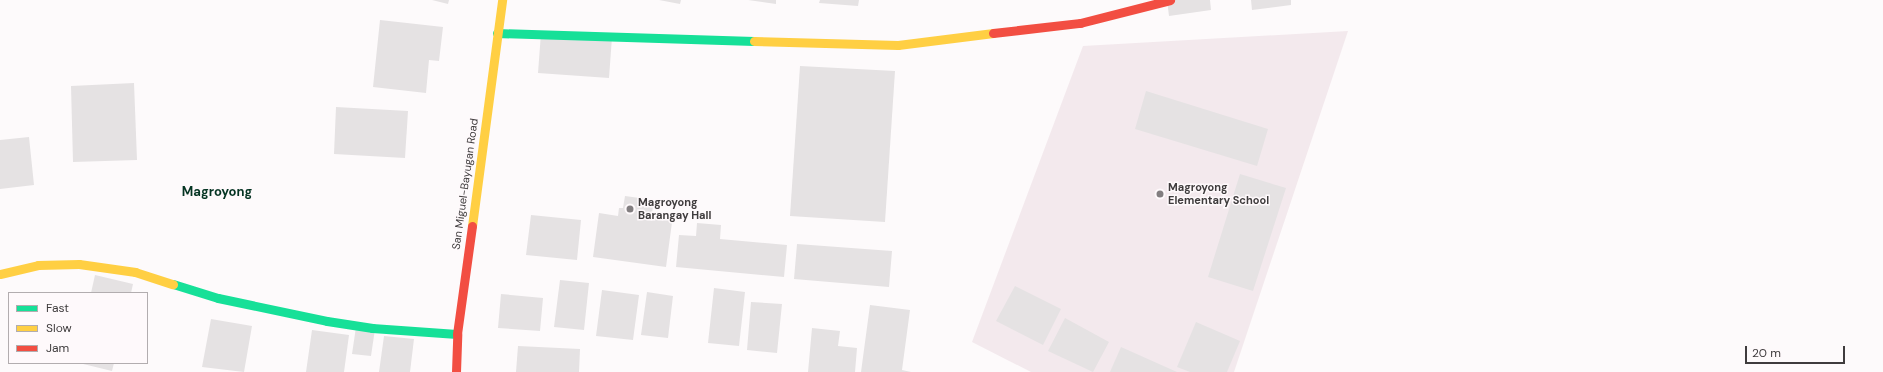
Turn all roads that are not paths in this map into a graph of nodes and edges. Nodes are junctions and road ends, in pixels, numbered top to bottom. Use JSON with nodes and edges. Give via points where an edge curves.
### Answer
{"nodes":[{"id":1,"x":502,"y":0,"type":"edge"},
{"id":2,"x":1170,"y":0,"type":"edge"},
{"id":3,"x":497,"y":33,"type":"junction"},
{"id":4,"x":0,"y":274,"type":"edge"},
{"id":5,"x":457,"y":334,"type":"junction"},
{"id":6,"x":456,"y":372,"type":"edge"}],
"edges":[{"from":1,"to":3,"type":"street","name":"San Miguel-Bayugan Road"},
{"from":2,"to":3,"type":"street","via":[[1080,23],[898,45]]},
{"from":3,"to":5,"type":"street","name":"San Miguel-Bayugan Road"},
{"from":4,"to":5,"type":"street","via":[[45,265],[79,264],[135,272],[218,298],[327,321],[372,328]]},
{"from":5,"to":6,"type":"street","name":"San Miguel-Bayugan Road"}]}
